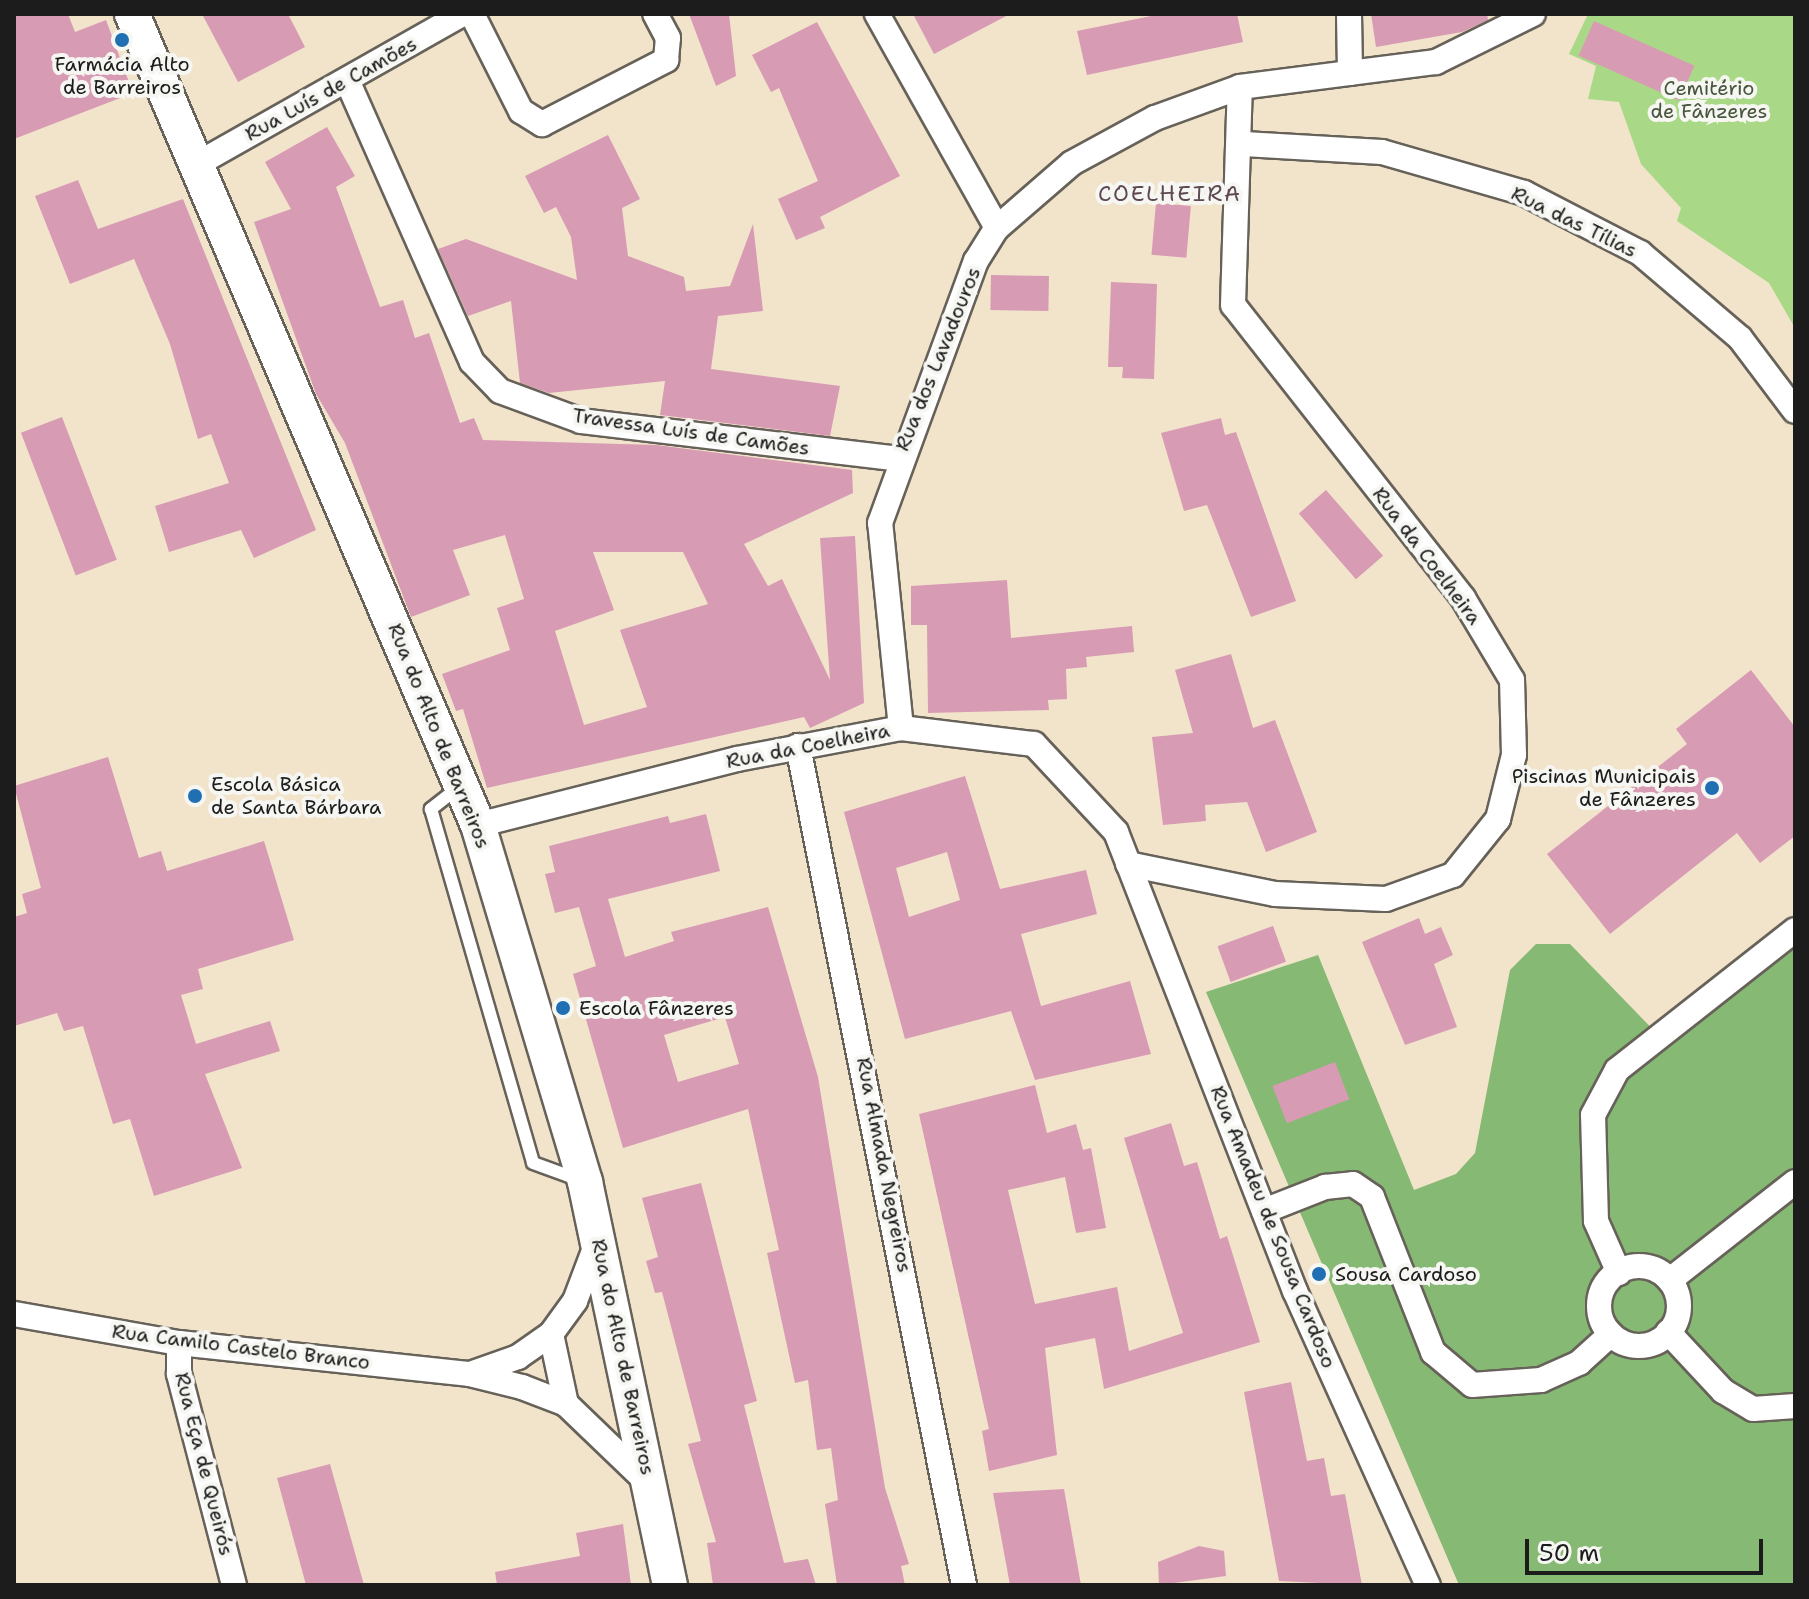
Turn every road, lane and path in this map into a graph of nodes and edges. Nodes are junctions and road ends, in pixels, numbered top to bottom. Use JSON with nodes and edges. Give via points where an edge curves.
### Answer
{"nodes":[{"id":1,"x":132,"y":14,"type":"edge"},
{"id":2,"x":462,"y":14,"type":"edge"},
{"id":3,"x":472,"y":14,"type":"edge"},
{"id":4,"x":655,"y":14,"type":"edge"},
{"id":5,"x":877,"y":14,"type":"edge"},
{"id":6,"x":1349,"y":14,"type":"edge"},
{"id":7,"x":1533,"y":14,"type":"edge"},
{"id":8,"x":1350,"y":73,"type":"junction"},
{"id":9,"x":347,"y":80,"type":"junction"},
{"id":10,"x":1240,"y":87,"type":"junction"},
{"id":11,"x":1244,"y":144,"type":"junction"},
{"id":12,"x":199,"y":163,"type":"junction"},
{"id":13,"x":997,"y":228,"type":"junction"},
{"id":14,"x":1795,"y":411,"type":"edge"},
{"id":15,"x":898,"y":459,"type":"junction"},
{"id":16,"x":901,"y":728,"type":"junction"},
{"id":17,"x":798,"y":746,"type":"junction"},
{"id":18,"x":462,"y":785,"type":"junction"},
{"id":19,"x":478,"y":825,"type":"junction"},
{"id":20,"x":1128,"y":864,"type":"junction"},
{"id":21,"x":1795,"y":930,"type":"edge"},
{"id":22,"x":585,"y":1182,"type":"junction"},
{"id":23,"x":1795,"y":1182,"type":"edge"},
{"id":24,"x":1264,"y":1211,"type":"junction"},
{"id":25,"x":599,"y":1239,"type":"junction"},
{"id":26,"x":1619,"y":1273,"type":"junction"},
{"id":27,"x":1670,"y":1280,"type":"junction"},
{"id":28,"x":14,"y":1314,"type":"edge"},
{"id":29,"x":1668,"y":1332,"type":"junction"},
{"id":30,"x":551,"y":1334,"type":"junction"},
{"id":31,"x":1611,"y":1334,"type":"junction"},
{"id":32,"x":179,"y":1343,"type":"junction"},
{"id":33,"x":470,"y":1374,"type":"junction"},
{"id":34,"x":566,"y":1404,"type":"junction"},
{"id":35,"x":1795,"y":1406,"type":"edge"},
{"id":36,"x":650,"y":1486,"type":"junction"},
{"id":37,"x":234,"y":1585,"type":"edge"},
{"id":38,"x":670,"y":1585,"type":"edge"},
{"id":39,"x":964,"y":1585,"type":"edge"},
{"id":40,"x":1428,"y":1585,"type":"edge"}],
"edges":[{"from":1,"to":12,"type":"street","name":"Rua do Alto de Barreiros"},
{"from":2,"to":9,"type":"street","name":"Rua Luís de Camões"},
{"from":3,"to":4,"type":"street","via":[[521,111],[542,124],[666,60],[668,38]]},
{"from":5,"to":13,"type":"street"},
{"from":6,"to":8,"type":"street"},
{"from":7,"to":8,"type":"street","via":[[1448,58]]},
{"from":8,"to":10,"type":"street"},
{"from":9,"to":12,"type":"street","name":"Rua Luís de Camões"},
{"from":9,"to":15,"type":"street","name":"Travessa Luís de Camões","via":[[472,362],[500,391],[581,421]]},
{"from":10,"to":11,"type":"street","name":"Rua da Coelheira"},
{"from":10,"to":13,"type":"street","name":"Rua dos Lavadouros","via":[[1155,118],[1072,163]]},
{"from":11,"to":14,"type":"street","name":"Rua das Tílias","via":[[1382,152],[1524,193],[1640,253],[1740,338]]},
{"from":11,"to":20,"type":"street","name":"Rua da Coelheira","via":[[1233,305],[1463,598],[1512,680],[1514,755],[1498,819],[1453,875],[1386,899],[1275,894]]},
{"from":12,"to":18,"type":"street","name":"Rua do Alto de Barreiros"},
{"from":13,"to":15,"type":"street","name":"Rua dos Lavadouros","via":[[976,261]]},
{"from":15,"to":16,"type":"street","name":"Rua dos Lavadouros","via":[[880,523]]},
{"from":16,"to":17,"type":"street","name":"Rua da Coelheira"},
{"from":16,"to":20,"type":"street","name":"Rua da Coelheira","via":[[1034,744],[1078,783],[1116,832]]},
{"from":17,"to":19,"type":"street","name":"Rua da Coelheira"},
{"from":17,"to":39,"type":"street","name":"Rua Almada Negreiros"},
{"from":18,"to":19,"type":"street","name":"Rua do Alto de Barreiros"},
{"from":18,"to":22,"type":"lane","via":[[431,809],[533,1163]]},
{"from":19,"to":22,"type":"street","name":"Rua do Alto de Barreiros"},
{"from":20,"to":24,"type":"street","name":"Rua Amadeu de Sousa Cardoso"},
{"from":21,"to":26,"type":"street","via":[[1617,1070],[1593,1115],[1596,1221]]},
{"from":22,"to":25,"type":"street","name":"Rua do Alto de Barreiros"},
{"from":23,"to":27,"type":"street"},
{"from":24,"to":31,"type":"street","via":[[1325,1187],[1353,1184],[1372,1197],[1433,1352],[1472,1385],[1541,1380],[1579,1363]]},
{"from":24,"to":40,"type":"street","name":"Rua Amadeu de Sousa Cardoso"},
{"from":25,"to":30,"type":"street","via":[[575,1301]]},
{"from":25,"to":36,"type":"street","name":"Rua do Alto de Barreiros"},
{"from":26,"to":27,"type":"street","via":[[1643,1266]]},
{"from":26,"to":31,"type":"street","via":[[1599,1306]]},
{"from":27,"to":29,"type":"street","via":[[1679,1314]]},
{"from":28,"to":32,"type":"street","name":"Rua Camilo Castelo Branco"},
{"from":29,"to":31,"type":"street","via":[[1632,1345]]},
{"from":29,"to":35,"type":"street","via":[[1723,1391],[1753,1409]]},
{"from":30,"to":33,"type":"street"},
{"from":30,"to":34,"type":"street"},
{"from":32,"to":33,"type":"street","name":"Rua Camilo Castelo Branco"},
{"from":32,"to":37,"type":"street","name":"Rua Eça de Queirós","via":[[179,1374]]},
{"from":33,"to":34,"type":"street","name":"Rua Camilo Castelo Branco"},
{"from":34,"to":36,"type":"street","name":"Rua Camilo Castelo Branco"},
{"from":36,"to":38,"type":"street","name":"Rua do Alto de Barreiros"}]}
